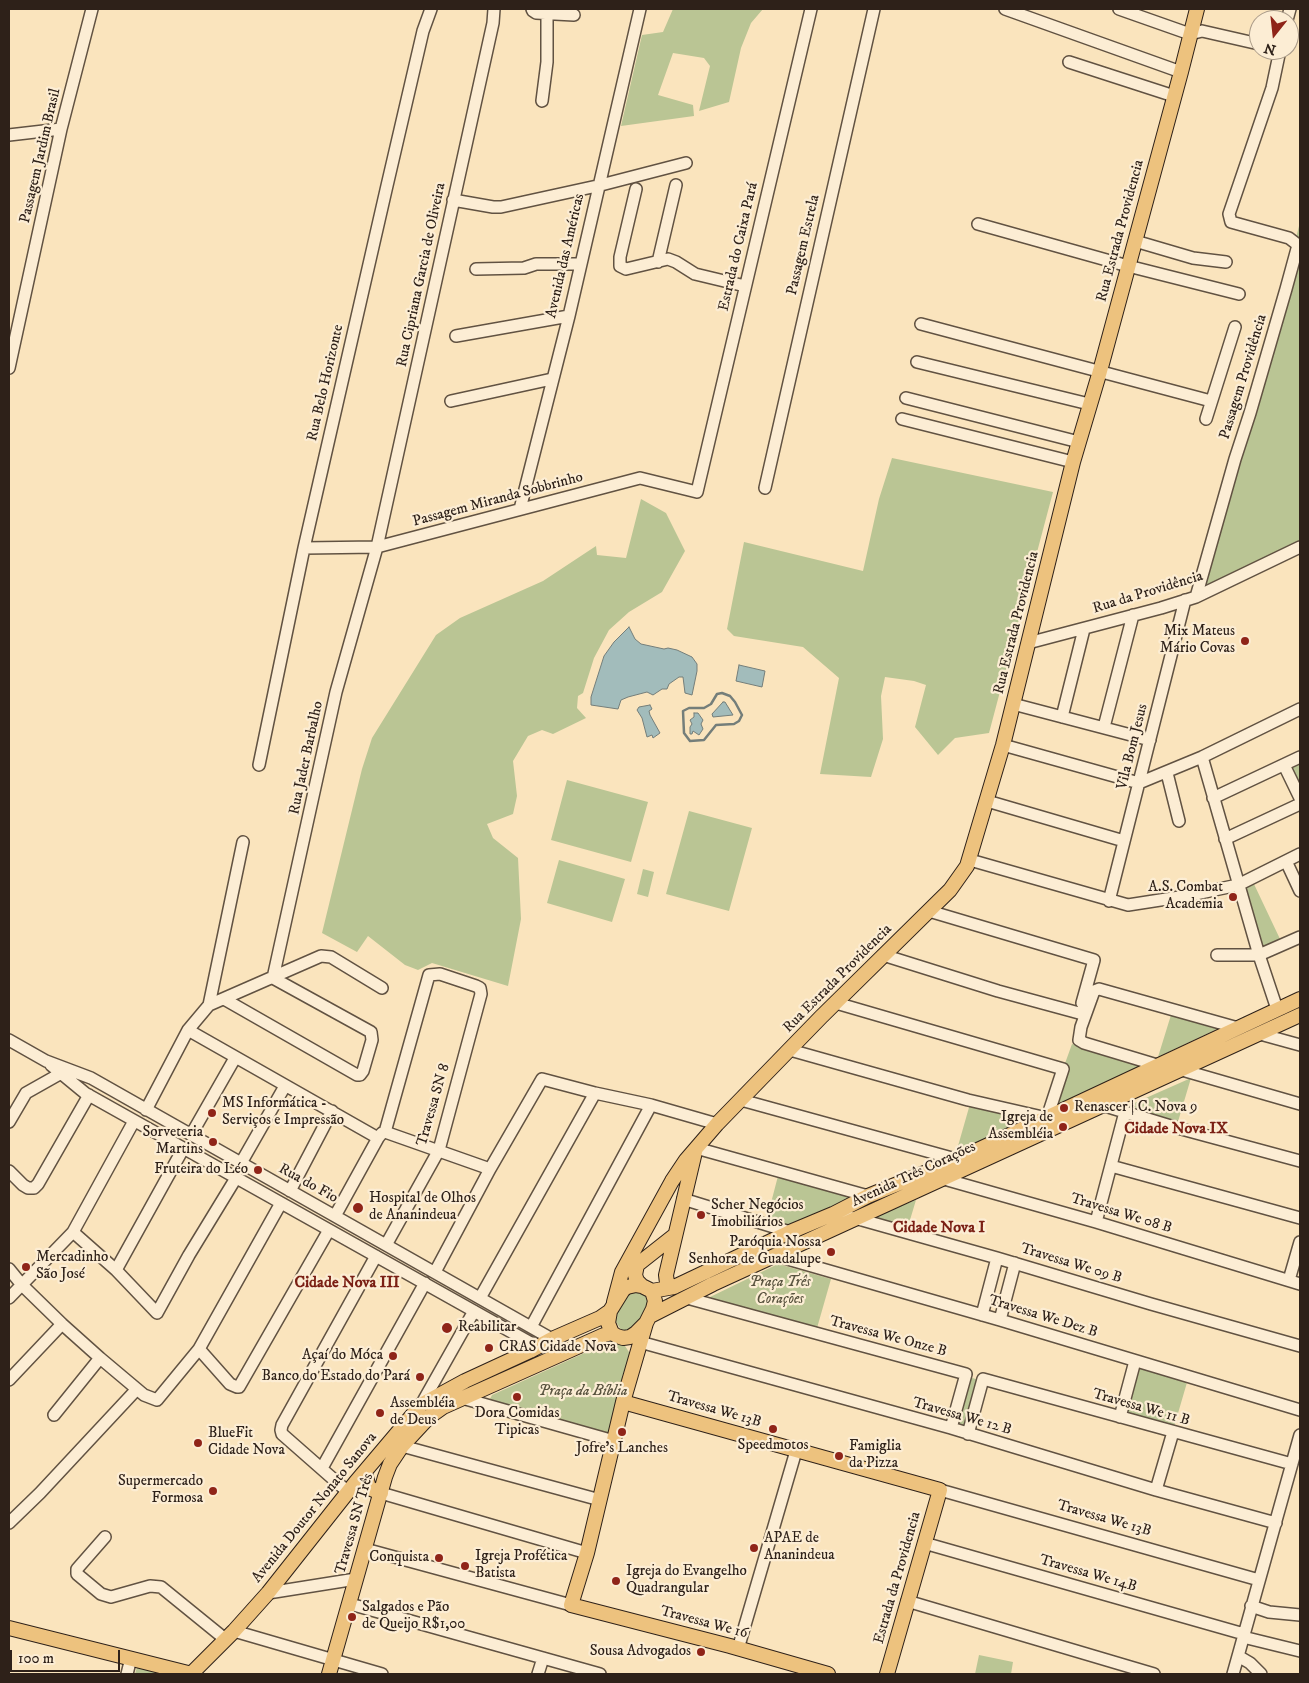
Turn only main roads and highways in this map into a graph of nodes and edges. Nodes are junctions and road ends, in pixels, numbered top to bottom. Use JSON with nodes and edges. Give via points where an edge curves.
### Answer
{"nodes":[{"id":1,"x":1197,"y":9,"type":"edge"},
{"id":2,"x":1300,"y":999,"type":"edge"},
{"id":3,"x":1300,"y":1015,"type":"edge"},
{"id":4,"x":1047,"y":1125,"type":"junction"},
{"id":5,"x":696,"y":1148,"type":"junction"},
{"id":6,"x":675,"y":1235,"type":"junction"},
{"id":7,"x":622,"y":1272,"type":"junction"},
{"id":8,"x":674,"y":1287,"type":"junction"},
{"id":9,"x":647,"y":1288,"type":"junction"},
{"id":10,"x":612,"y":1307,"type":"junction"},
{"id":11,"x":648,"y":1319,"type":"junction"},
{"id":12,"x":593,"y":1321,"type":"junction"},
{"id":13,"x":567,"y":1333,"type":"junction"},
{"id":14,"x":618,"y":1336,"type":"junction"},
{"id":15,"x":534,"y":1349,"type":"junction"},
{"id":16,"x":571,"y":1349,"type":"junction"},
{"id":17,"x":538,"y":1364,"type":"junction"},
{"id":18,"x":633,"y":1367,"type":"junction"},
{"id":19,"x":623,"y":1402,"type":"junction"},
{"id":20,"x":365,"y":1473,"type":"junction"},
{"id":21,"x":940,"y":1490,"type":"joint"},
{"id":22,"x":381,"y":1493,"type":"junction"},
{"id":23,"x":9,"y":1628,"type":"edge"},
{"id":24,"x":191,"y":1674,"type":"edge"},
{"id":25,"x":329,"y":1674,"type":"edge"},
{"id":26,"x":828,"y":1674,"type":"edge"},
{"id":27,"x":887,"y":1674,"type":"edge"}],
"edges":[{"from":1,"to":5,"type":"main road","name":"Rua Estrada Providencia","via":[[1073,462],[1014,704],[970,860],[960,878],[929,911]]},
{"from":2,"to":4,"type":"main road","name":"Avenida Três Corações","via":[[1157,1065]]},
{"from":3,"to":4,"type":"main road","name":"Avenida Três Corações","via":[[1105,1106]]},
{"from":4,"to":8,"type":"main road","name":"Avenida Três Corações","via":[[868,1196]]},
{"from":4,"to":11,"type":"main road","name":"Avenida Três Corações","via":[[944,1179],[713,1284]]},
{"from":5,"to":6,"type":"main road","name":"Rua Estrada Providencia"},
{"from":5,"to":7,"type":"main road","name":"Rua Estrada Providencia","via":[[672,1181]]},
{"from":6,"to":8,"type":"main road","name":"Rua Estrada Providencia","via":[[666,1278],[667,1283]]},
{"from":6,"to":9,"type":"main road","via":[[636,1265],[636,1278]]},
{"from":7,"to":10,"type":"main road","name":"Rua Estrada Providencia"},
{"from":7,"to":12,"type":"main road"},
{"from":8,"to":9,"type":"main road","name":"Avenida Três Corações"},
{"from":9,"to":10,"type":"main road","via":[[627,1287]]},
{"from":9,"to":11,"type":"main road","via":[[655,1301]]},
{"from":10,"to":12,"type":"main road","name":"Avenida Doutor Nonato Sanova"},
{"from":10,"to":14,"type":"main road","via":[[608,1323]]},
{"from":11,"to":14,"type":"main road","via":[[630,1337]]},
{"from":11,"to":18,"type":"main road"},
{"from":12,"to":13,"type":"main road","name":"Avenida Doutor Nonato Sanova"},
{"from":13,"to":15,"type":"main road","name":"Avenida Doutor Nonato Sanova"},
{"from":13,"to":16,"type":"main road","via":[[572,1342]]},
{"from":14,"to":16,"type":"main road","name":"Travessa SN Três","via":[[604,1335]]},
{"from":14,"to":18,"type":"main road","via":[[630,1346]]},
{"from":15,"to":17,"type":"main road","via":[[531,1359]]},
{"from":15,"to":20,"type":"main road","name":"Avenida Doutor Nonato Sanova","via":[[421,1405]]},
{"from":16,"to":17,"type":"main road","name":"Travessa SN Três"},
{"from":17,"to":22,"type":"main road","name":"Travessa SN Três","via":[[443,1407],[430,1417],[402,1446],[390,1464]]},
{"from":18,"to":19,"type":"main road"},
{"from":19,"to":21,"type":"main road","name":"Travessa We 13B"},
{"from":19,"to":26,"type":"main road","name":"Travessa We 16","via":[[587,1553],[571,1604]]},
{"from":20,"to":22,"type":"main road","via":[[369,1488]]},
{"from":20,"to":24,"type":"main road","name":"Avenida Doutor Nonato Sanova","via":[[268,1593]]},
{"from":21,"to":27,"type":"main road","name":"Estrada da Providencia"},
{"from":22,"to":25,"type":"main road","name":"Travessa SN Três"},
{"from":23,"to":24,"type":"main road"}]}
